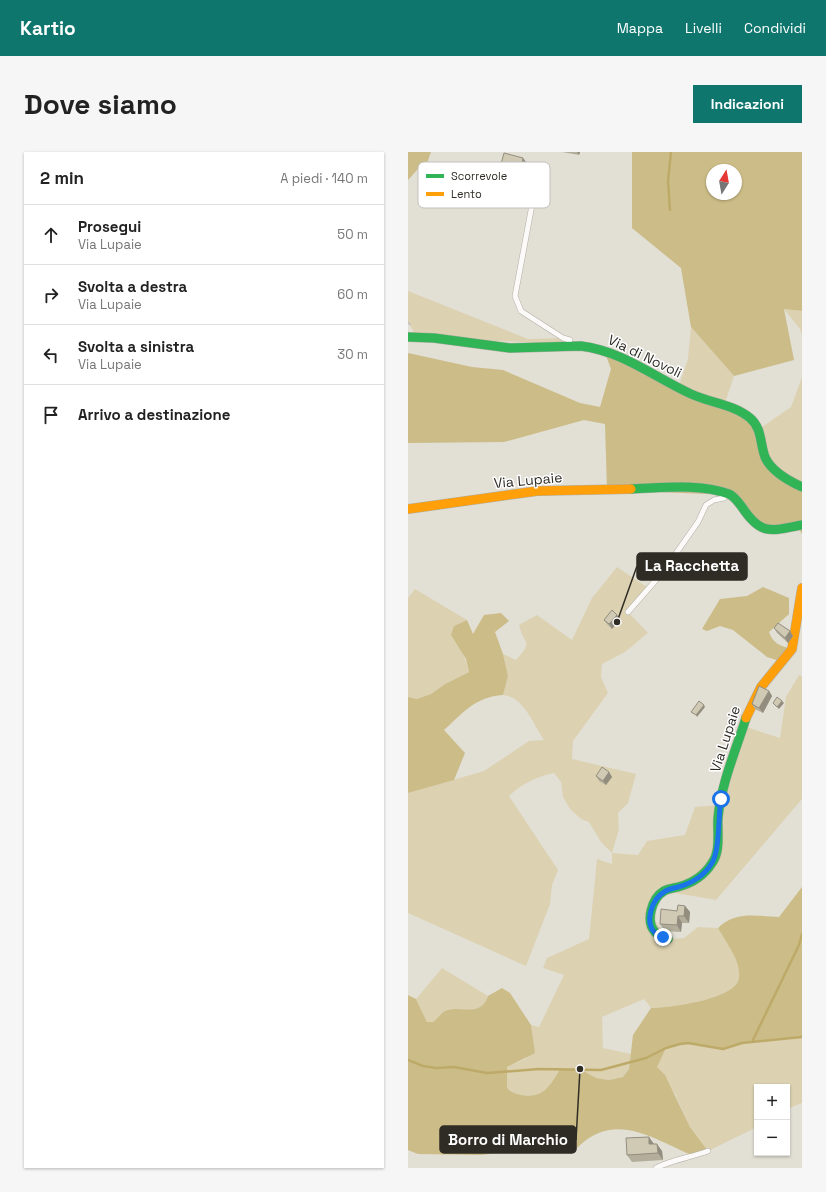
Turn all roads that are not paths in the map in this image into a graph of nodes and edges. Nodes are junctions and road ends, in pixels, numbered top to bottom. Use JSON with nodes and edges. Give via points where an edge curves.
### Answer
{"nodes":[{"id":1,"x":531,"y":208,"type":"edge"},
{"id":2,"x":408,"y":337,"type":"edge"},
{"id":3,"x":587,"y":345,"type":"junction"},
{"id":4,"x":802,"y":487,"type":"edge"},
{"id":5,"x":733,"y":497,"type":"junction"},
{"id":6,"x":408,"y":509,"type":"edge"},
{"id":7,"x":802,"y":525,"type":"edge"},
{"id":8,"x":802,"y":588,"type":"edge"},
{"id":9,"x":628,"y":612,"type":"dead end"},
{"id":10,"x":668,"y":939,"type":"dead end"},
{"id":11,"x":708,"y":1151,"type":"dead end"},
{"id":12,"x":656,"y":1168,"type":"edge"}],
"edges":[{"from":1,"to":3,"type":"lane","via":[[515,296],[521,311],[563,338]]},
{"from":2,"to":3,"type":"street","name":"Via di Novoli","via":[[439,338],[510,348]]},
{"from":3,"to":4,"type":"street","name":"Via di Novoli","via":[[611,353],[688,393],[734,409],[751,419],[759,429],[766,458],[772,466]]},
{"from":5,"to":6,"type":"street","name":"Via Lupaie","via":[[713,490],[682,488],[537,492]]},
{"from":5,"to":7,"type":"street","via":[[751,521],[763,529],[778,530]]},
{"from":5,"to":9,"type":"lane","via":[[706,504],[698,522],[663,572]]},
{"from":8,"to":10,"type":"street","name":"Via Lupaie","via":[[792,649],[761,687],[744,722],[721,799],[714,861],[705,874],[688,884],[664,891],[652,906],[651,925],[655,932]]},
{"from":11,"to":12,"type":"lane","via":[[689,1158],[673,1160]]}]}
